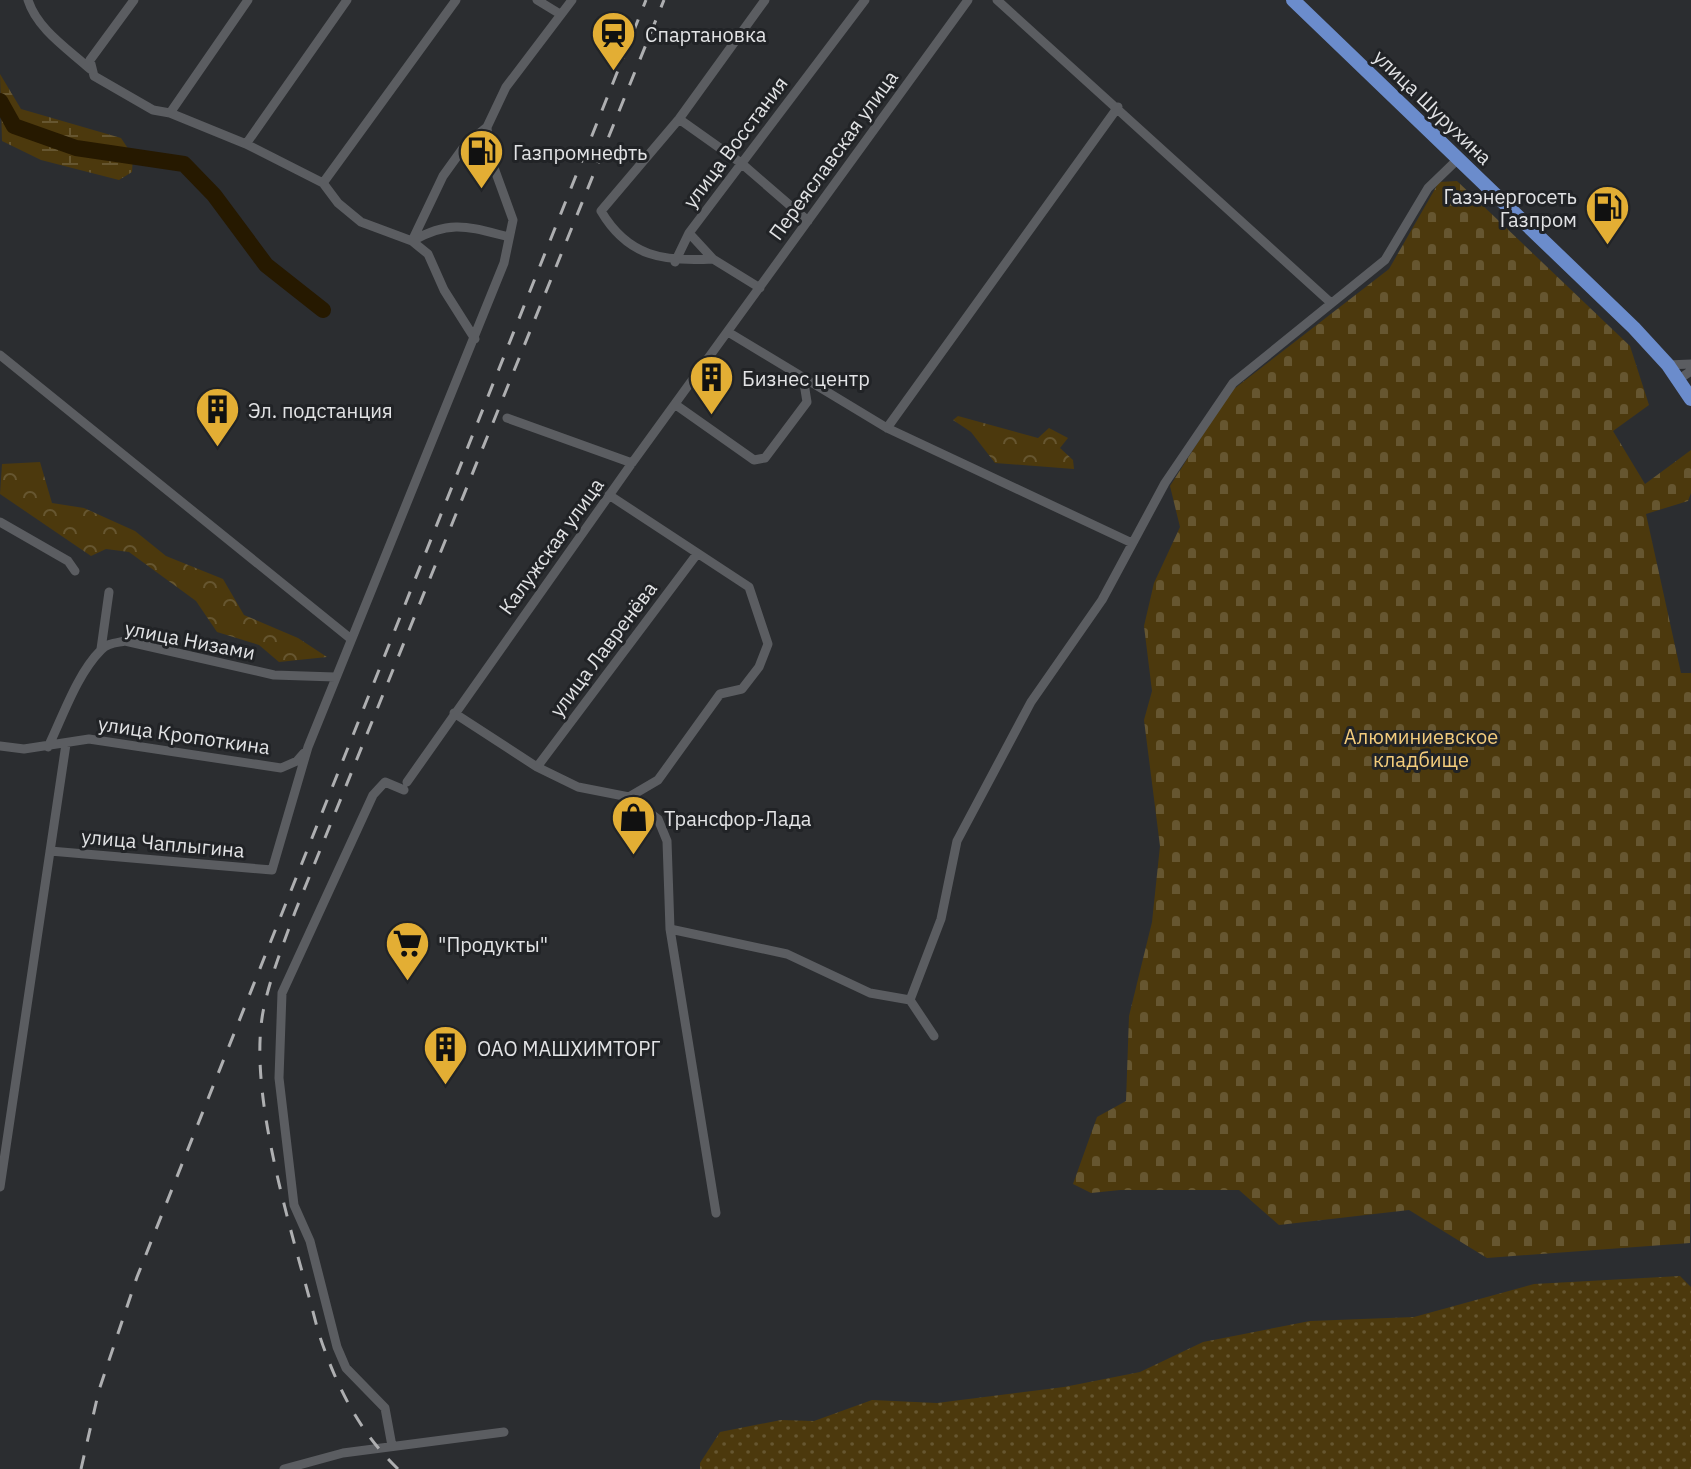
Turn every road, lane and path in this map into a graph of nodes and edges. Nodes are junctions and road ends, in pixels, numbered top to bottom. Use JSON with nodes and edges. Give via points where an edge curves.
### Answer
{"nodes":[{"id":1,"x":28,"y":0,"type":"edge"},
{"id":2,"x":134,"y":0,"type":"edge"},
{"id":3,"x":248,"y":0,"type":"edge"},
{"id":4,"x":347,"y":0,"type":"edge"},
{"id":5,"x":456,"y":0,"type":"edge"},
{"id":6,"x":537,"y":0,"type":"edge"},
{"id":7,"x":572,"y":0,"type":"edge"},
{"id":8,"x":765,"y":0,"type":"edge"},
{"id":9,"x":865,"y":0,"type":"edge"},
{"id":10,"x":968,"y":0,"type":"edge"},
{"id":11,"x":997,"y":0,"type":"edge"},
{"id":12,"x":1293,"y":0,"type":"edge"},
{"id":13,"x":560,"y":14,"type":"junction"},
{"id":14,"x":90,"y":64,"type":"junction"},
{"id":15,"x":1118,"y":107,"type":"junction"},
{"id":16,"x":170,"y":113,"type":"junction"},
{"id":17,"x":679,"y":119,"type":"junction"},
{"id":18,"x":487,"y":127,"type":"junction"},
{"id":19,"x":246,"y":144,"type":"junction"},
{"id":20,"x":1458,"y":159,"type":"junction"},
{"id":21,"x":741,"y":163,"type":"junction"},
{"id":22,"x":323,"y":183,"type":"junction"},
{"id":23,"x":808,"y":221,"type":"junction"},
{"id":24,"x":689,"y":233,"type":"junction"},
{"id":25,"x":509,"y":237,"type":"junction"},
{"id":26,"x":412,"y":241,"type":"junction"},
{"id":27,"x":713,"y":259,"type":"junction"},
{"id":28,"x":675,"y":262,"type":"junction"},
{"id":29,"x":760,"y":288,"type":"junction"},
{"id":30,"x":1330,"y":302,"type":"junction"},
{"id":31,"x":728,"y":332,"type":"junction"},
{"id":32,"x":475,"y":339,"type":"junction"},
{"id":33,"x":0,"y":355,"type":"edge"},
{"id":34,"x":1691,"y":364,"type":"edge"},
{"id":35,"x":1668,"y":365,"type":"junction"},
{"id":36,"x":803,"y":377,"type":"junction"},
{"id":37,"x":1688,"y":385,"type":"edge"},
{"id":38,"x":676,"y":405,"type":"junction"},
{"id":39,"x":507,"y":418,"type":"dead end"},
{"id":40,"x":887,"y":428,"type":"junction"},
{"id":41,"x":632,"y":463,"type":"junction"},
{"id":42,"x":609,"y":495,"type":"junction"},
{"id":43,"x":0,"y":522,"type":"edge"},
{"id":44,"x":1132,"y":543,"type":"junction"},
{"id":45,"x":697,"y":554,"type":"junction"},
{"id":46,"x":75,"y":571,"type":"dead end"},
{"id":47,"x":109,"y":592,"type":"dead end"},
{"id":48,"x":351,"y":639,"type":"junction"},
{"id":49,"x":101,"y":649,"type":"junction"},
{"id":50,"x":335,"y":677,"type":"junction"},
{"id":51,"x":454,"y":713,"type":"junction"},
{"id":52,"x":66,"y":744,"type":"junction"},
{"id":53,"x":0,"y":746,"type":"edge"},
{"id":54,"x":48,"y":747,"type":"junction"},
{"id":55,"x":308,"y":747,"type":"junction"},
{"id":56,"x":537,"y":767,"type":"junction"},
{"id":57,"x":629,"y":797,"type":"junction"},
{"id":58,"x":50,"y":851,"type":"junction"},
{"id":59,"x":670,"y":929,"type":"junction"},
{"id":60,"x":910,"y":1000,"type":"junction"},
{"id":61,"x":934,"y":1036,"type":"dead end"},
{"id":62,"x":0,"y":1187,"type":"edge"},
{"id":63,"x":716,"y":1213,"type":"dead end"},
{"id":64,"x":504,"y":1432,"type":"dead end"},
{"id":65,"x":392,"y":1446,"type":"junction"},
{"id":66,"x":305,"y":1466,"type":"edge"},
{"id":67,"x":284,"y":1469,"type":"edge"}],
"edges":[{"from":1,"to":14,"type":"street","via":[[46,29]]},
{"from":2,"to":14,"type":"street"},
{"from":3,"to":16,"type":"street"},
{"from":4,"to":19,"type":"street"},
{"from":5,"to":22,"type":"street"},
{"from":6,"to":13,"type":"street"},
{"from":7,"to":13,"type":"street"},
{"from":8,"to":17,"type":"street"},
{"from":9,"to":21,"type":"street","name":"улица Восстания"},
{"from":10,"to":23,"type":"street","name":"Переяславская улица"},
{"from":11,"to":15,"type":"street"},
{"from":12,"to":20,"type":"highway","name":"улица Шурухина"},
{"from":13,"to":18,"type":"street","via":[[506,87]]},
{"from":14,"to":16,"type":"street","via":[[94,76],[153,110]]},
{"from":15,"to":30,"type":"street"},
{"from":15,"to":40,"type":"street"},
{"from":16,"to":19,"type":"street"},
{"from":17,"to":21,"type":"street"},
{"from":17,"to":28,"type":"street","via":[[601,211],[635,249]]},
{"from":18,"to":25,"type":"street","via":[[489,154],[513,220]]},
{"from":18,"to":26,"type":"street","via":[[466,144],[443,176]]},
{"from":19,"to":22,"type":"street"},
{"from":20,"to":30,"type":"street","via":[[1428,188],[1385,260]]},
{"from":20,"to":35,"type":"highway","name":"улица Шурухина"},
{"from":21,"to":23,"type":"street"},
{"from":21,"to":24,"type":"street","name":"улица Восстания"},
{"from":22,"to":26,"type":"street","via":[[361,222]]},
{"from":23,"to":29,"type":"street","name":"Переяславская улица"},
{"from":24,"to":27,"type":"street","name":"улица Восстания"},
{"from":24,"to":28,"type":"street"},
{"from":25,"to":26,"type":"street","via":[[448,225]]},
{"from":25,"to":32,"type":"street"},
{"from":26,"to":32,"type":"street","via":[[428,254]]},
{"from":27,"to":28,"type":"street"},
{"from":27,"to":29,"type":"street","name":"улица Восстания"},
{"from":29,"to":31,"type":"street","name":"Переяславская улица"},
{"from":30,"to":44,"type":"street","via":[[1233,383],[1165,483]]},
{"from":31,"to":36,"type":"street"},
{"from":31,"to":38,"type":"street","name":"Калужская улица"},
{"from":32,"to":48,"type":"street"},
{"from":33,"to":48,"type":"street"},
{"from":34,"to":35,"type":"street"},
{"from":35,"to":37,"type":"highway","name":"улица Шурухина"},
{"from":36,"to":38,"type":"street","via":[[807,402],[765,458],[754,460]]},
{"from":36,"to":40,"type":"street"},
{"from":38,"to":41,"type":"street","name":"Калужская улица"},
{"from":39,"to":41,"type":"street"},
{"from":40,"to":44,"type":"street"},
{"from":41,"to":42,"type":"street","name":"Калужская улица"},
{"from":42,"to":45,"type":"street"},
{"from":42,"to":51,"type":"street","name":"Калужская улица"},
{"from":43,"to":46,"type":"street","via":[[68,561]]},
{"from":44,"to":60,"type":"street","via":[[1102,600],[1031,702],[957,841],[941,919]]},
{"from":45,"to":56,"type":"street","name":"улица Лавренёва"},
{"from":45,"to":57,"type":"street","via":[[749,587],[768,644],[742,689],[720,694],[658,780]]},
{"from":47,"to":49,"type":"street"},
{"from":48,"to":50,"type":"street"},
{"from":49,"to":50,"type":"street","name":"улица Низами","via":[[125,641],[274,675]]},
{"from":49,"to":54,"type":"street","name":"улица Низами"},
{"from":50,"to":55,"type":"street"},
{"from":51,"to":56,"type":"street"},
{"from":51,"to":65,"type":"street","name":"Калужская улица","via":[[406,786],[385,782],[373,795],[290,973],[279,1011],[279,1078],[294,1205],[310,1241],[337,1347],[346,1368],[385,1408]]},
{"from":52,"to":54,"type":"street","name":"улица Кропоткина"},
{"from":52,"to":55,"type":"street","name":"улица Кропоткина","via":[[89,739],[281,768],[297,761]]},
{"from":52,"to":58,"type":"street"},
{"from":53,"to":54,"type":"street","name":"улица Кропоткина"},
{"from":55,"to":58,"type":"street","name":"улица Чаплыгина","via":[[272,870]]},
{"from":56,"to":57,"type":"street","via":[[578,787]]},
{"from":57,"to":59,"type":"street","via":[[658,819],[667,841]]},
{"from":58,"to":62,"type":"street"},
{"from":59,"to":60,"type":"street","via":[[787,954],[868,992]]},
{"from":59,"to":63,"type":"street"},
{"from":60,"to":61,"type":"street"},
{"from":64,"to":65,"type":"street"},
{"from":65,"to":66,"type":"street"},
{"from":66,"to":67,"type":"street"}]}
